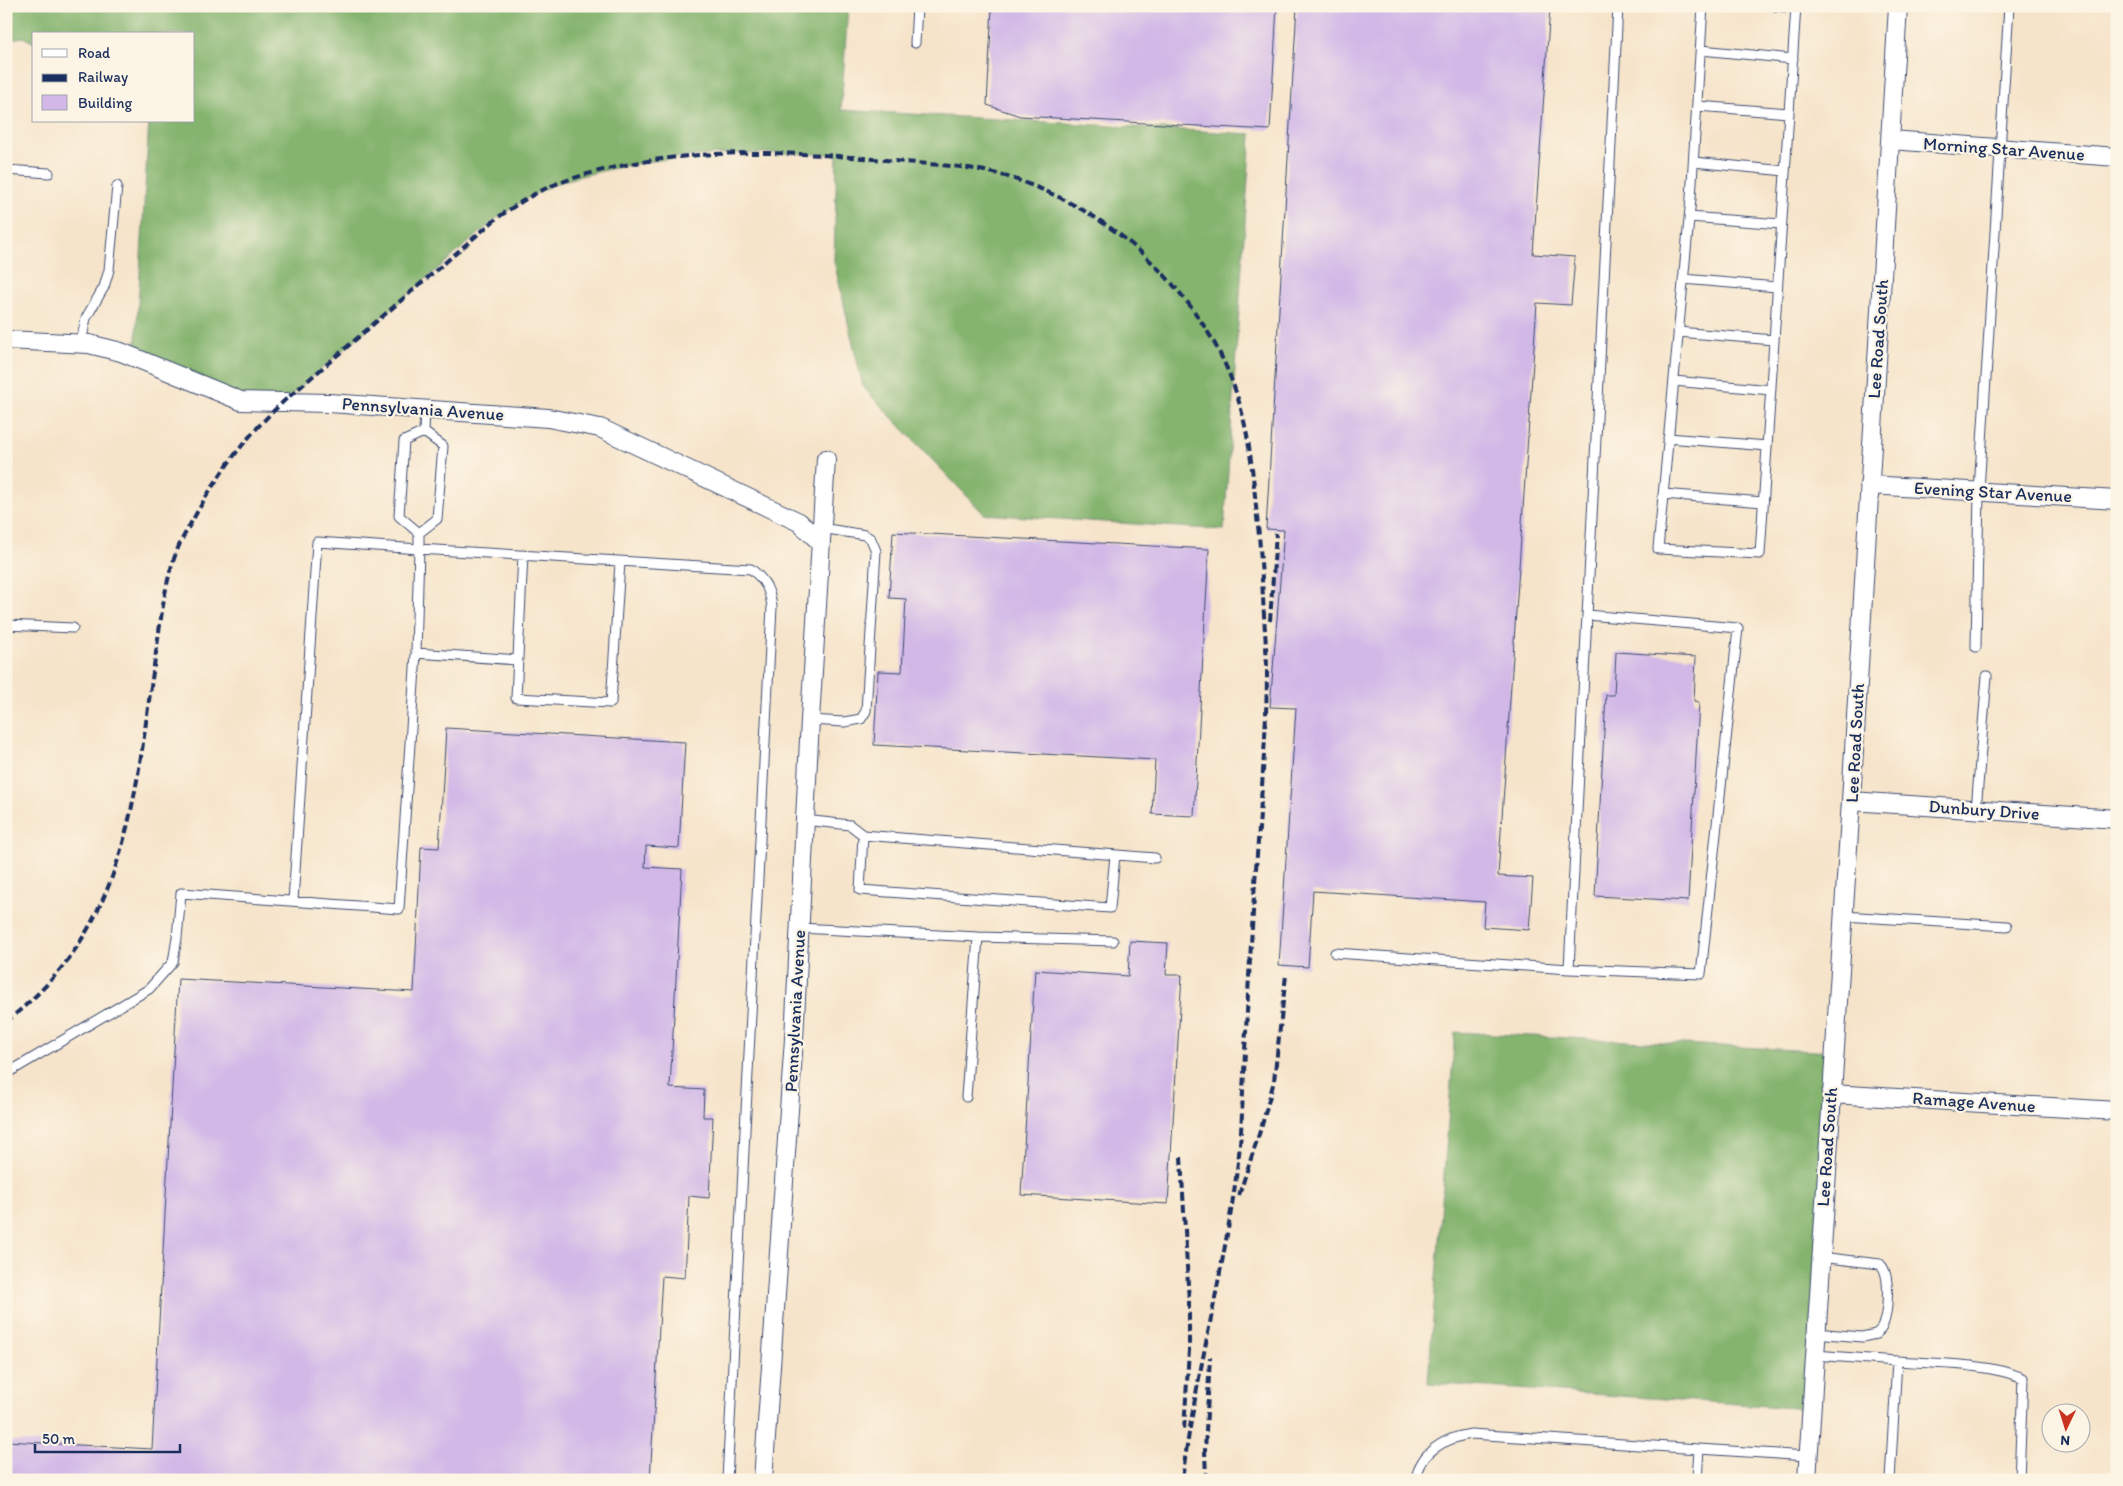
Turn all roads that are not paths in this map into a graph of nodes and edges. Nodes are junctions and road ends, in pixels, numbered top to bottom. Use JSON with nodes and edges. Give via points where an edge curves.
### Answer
{"nodes":[{"id":1,"x":917,"y":6,"type":"edge"},
{"id":2,"x":1618,"y":6,"type":"edge"},
{"id":3,"x":1703,"y":6,"type":"edge"},
{"id":4,"x":1775,"y":6,"type":"edge"},
{"id":5,"x":1898,"y":6,"type":"edge"},
{"id":6,"x":2009,"y":6,"type":"edge"},
{"id":7,"x":1796,"y":7,"type":"edge"},
{"id":8,"x":915,"y":43,"type":"dead end"},
{"id":9,"x":1701,"y":50,"type":"junction"},
{"id":10,"x":1792,"y":59,"type":"junction"},
{"id":11,"x":1697,"y":106,"type":"junction"},
{"id":12,"x":1789,"y":113,"type":"junction"},
{"id":13,"x":1891,"y":140,"type":"junction"},
{"id":14,"x":2000,"y":149,"type":"junction"},
{"id":15,"x":2117,"y":157,"type":"edge"},
{"id":16,"x":1694,"y":162,"type":"junction"},
{"id":17,"x":6,"y":170,"type":"edge"},
{"id":18,"x":1785,"y":171,"type":"junction"},
{"id":19,"x":49,"y":173,"type":"dead end"},
{"id":20,"x":116,"y":186,"type":"dead end"},
{"id":21,"x":1690,"y":217,"type":"junction"},
{"id":22,"x":1782,"y":224,"type":"junction"},
{"id":23,"x":1684,"y":279,"type":"junction"},
{"id":24,"x":1777,"y":287,"type":"junction"},
{"id":25,"x":1678,"y":332,"type":"junction"},
{"id":26,"x":6,"y":340,"type":"edge"},
{"id":27,"x":1774,"y":340,"type":"junction"},
{"id":28,"x":80,"y":343,"type":"junction"},
{"id":29,"x":1674,"y":381,"type":"junction"},
{"id":30,"x":1770,"y":390,"type":"junction"},
{"id":31,"x":425,"y":409,"type":"junction"},
{"id":32,"x":424,"y":432,"type":"junction"},
{"id":33,"x":1668,"y":438,"type":"junction"},
{"id":34,"x":1767,"y":446,"type":"junction"},
{"id":35,"x":826,"y":459,"type":"dead end"},
{"id":36,"x":1869,"y":485,"type":"junction"},
{"id":37,"x":1979,"y":491,"type":"junction"},
{"id":38,"x":1663,"y":494,"type":"junction"},
{"id":39,"x":2117,"y":500,"type":"edge"},
{"id":40,"x":1763,"y":502,"type":"junction"},
{"id":41,"x":419,"y":533,"type":"junction"},
{"id":42,"x":820,"y":535,"type":"junction"},
{"id":43,"x":419,"y":549,"type":"junction"},
{"id":44,"x":523,"y":556,"type":"junction"},
{"id":45,"x":620,"y":562,"type":"junction"},
{"id":46,"x":1587,"y":615,"type":"junction"},
{"id":47,"x":6,"y":625,"type":"edge"},
{"id":48,"x":73,"y":628,"type":"dead end"},
{"id":49,"x":1976,"y":647,"type":"dead end"},
{"id":50,"x":416,"y":653,"type":"junction"},
{"id":51,"x":518,"y":660,"type":"junction"},
{"id":52,"x":1987,"y":676,"type":"dead end"},
{"id":53,"x":810,"y":720,"type":"junction"},
{"id":54,"x":1852,"y":802,"type":"junction"},
{"id":55,"x":1976,"y":810,"type":"junction"},
{"id":56,"x":2117,"y":818,"type":"edge"},
{"id":57,"x":804,"y":820,"type":"junction"},
{"id":58,"x":863,"y":835,"type":"junction"},
{"id":59,"x":1115,"y":855,"type":"junction"},
{"id":60,"x":1155,"y":858,"type":"dead end"},
{"id":61,"x":293,"y":901,"type":"junction"},
{"id":62,"x":1843,"y":916,"type":"junction"},
{"id":63,"x":2007,"y":926,"type":"dead end"},
{"id":64,"x":799,"y":928,"type":"junction"},
{"id":65,"x":978,"y":937,"type":"junction"},
{"id":66,"x":1113,"y":941,"type":"dead end"},
{"id":67,"x":1335,"y":953,"type":"dead end"},
{"id":68,"x":1569,"y":969,"type":"junction"},
{"id":69,"x":6,"y":1074,"type":"edge"},
{"id":70,"x":1831,"y":1094,"type":"junction"},
{"id":71,"x":966,"y":1097,"type":"dead end"},
{"id":72,"x":2117,"y":1111,"type":"edge"},
{"id":73,"x":1820,"y":1257,"type":"junction"},
{"id":74,"x":1816,"y":1333,"type":"junction"},
{"id":75,"x":1814,"y":1355,"type":"junction"},
{"id":76,"x":1897,"y":1360,"type":"junction"},
{"id":77,"x":1699,"y":1448,"type":"junction"},
{"id":78,"x":1808,"y":1456,"type":"junction"},
{"id":79,"x":727,"y":1480,"type":"edge"},
{"id":80,"x":763,"y":1480,"type":"edge"},
{"id":81,"x":1416,"y":1480,"type":"edge"},
{"id":82,"x":1697,"y":1480,"type":"edge"},
{"id":83,"x":1807,"y":1480,"type":"edge"},
{"id":84,"x":1890,"y":1480,"type":"edge"},
{"id":85,"x":2020,"y":1480,"type":"edge"}],
"edges":[{"from":1,"to":8,"type":"lane"},
{"from":2,"to":46,"type":"lane"},
{"from":3,"to":9,"type":"lane"},
{"from":4,"to":7,"type":"lane"},
{"from":5,"to":13,"type":"street","name":"Lee Road South"},
{"from":6,"to":14,"type":"lane"},
{"from":7,"to":10,"type":"lane"},
{"from":9,"to":10,"type":"lane"},
{"from":9,"to":11,"type":"lane"},
{"from":10,"to":12,"type":"lane"},
{"from":11,"to":12,"type":"lane"},
{"from":11,"to":16,"type":"lane"},
{"from":12,"to":18,"type":"lane"},
{"from":13,"to":14,"type":"street","name":"Morning Star Avenue"},
{"from":13,"to":36,"type":"street","name":"Lee Road South"},
{"from":14,"to":15,"type":"street","name":"Morning Star Avenue"},
{"from":14,"to":37,"type":"lane"},
{"from":16,"to":18,"type":"lane"},
{"from":16,"to":21,"type":"lane"},
{"from":17,"to":19,"type":"lane"},
{"from":18,"to":22,"type":"lane"},
{"from":20,"to":28,"type":"lane","via":[[109,270],[104,287],[86,318]]},
{"from":21,"to":22,"type":"lane"},
{"from":21,"to":23,"type":"lane"},
{"from":22,"to":24,"type":"lane"},
{"from":23,"to":24,"type":"lane"},
{"from":23,"to":25,"type":"lane"},
{"from":24,"to":27,"type":"lane"},
{"from":25,"to":27,"type":"lane"},
{"from":25,"to":29,"type":"lane"},
{"from":26,"to":28,"type":"street","name":"Pennsylvania Avenue"},
{"from":27,"to":30,"type":"lane"},
{"from":28,"to":31,"type":"street","name":"Pennsylvania Avenue","via":[[121,352],[240,401]]},
{"from":29,"to":30,"type":"lane"},
{"from":29,"to":33,"type":"lane"},
{"from":30,"to":34,"type":"lane"},
{"from":31,"to":32,"type":"lane"},
{"from":31,"to":42,"type":"street","name":"Pennsylvania Avenue","via":[[548,418],[600,428],[799,522]]},
{"from":32,"to":41,"type":"lane","via":[[443,446],[437,520]]},
{"from":32,"to":41,"type":"lane","via":[[404,441],[399,516]]},
{"from":33,"to":34,"type":"lane"},
{"from":33,"to":38,"type":"lane"},
{"from":34,"to":40,"type":"lane"},
{"from":35,"to":42,"type":"street","name":"Pennsylvania Avenue"},
{"from":36,"to":37,"type":"street","name":"Evening Star Avenue"},
{"from":36,"to":54,"type":"street","name":"Lee Road South"},
{"from":37,"to":39,"type":"street","name":"Evening Star Avenue"},
{"from":37,"to":49,"type":"lane"},
{"from":38,"to":40,"type":"lane"},
{"from":38,"to":40,"type":"lane","via":[[1658,549],[1760,554]]},
{"from":41,"to":43,"type":"lane"},
{"from":42,"to":53,"type":"street","name":"Pennsylvania Avenue"},
{"from":42,"to":53,"type":"lane","via":[[865,535],[872,539],[876,551],[866,711],[861,719]]},
{"from":43,"to":44,"type":"lane"},
{"from":43,"to":50,"type":"lane"},
{"from":43,"to":61,"type":"lane","via":[[317,542]]},
{"from":44,"to":45,"type":"lane"},
{"from":44,"to":51,"type":"lane"},
{"from":45,"to":51,"type":"lane","via":[[611,703],[516,698]]},
{"from":45,"to":79,"type":"lane","via":[[751,569],[762,578],[770,592],[772,607]]},
{"from":46,"to":68,"type":"lane"},
{"from":46,"to":68,"type":"lane","via":[[1738,628],[1701,974]]},
{"from":47,"to":48,"type":"lane"},
{"from":50,"to":51,"type":"lane"},
{"from":50,"to":61,"type":"lane","via":[[399,909]]},
{"from":52,"to":55,"type":"lane"},
{"from":53,"to":57,"type":"street","name":"Pennsylvania Avenue"},
{"from":54,"to":55,"type":"street","name":"Dunbury Drive"},
{"from":54,"to":62,"type":"street","name":"Lee Road South"},
{"from":55,"to":56,"type":"street","name":"Dunbury Drive"},
{"from":57,"to":58,"type":"lane","via":[[850,825]]},
{"from":57,"to":64,"type":"street","name":"Pennsylvania Avenue"},
{"from":58,"to":59,"type":"lane"},
{"from":58,"to":59,"type":"lane","via":[[860,890],[1110,908]]},
{"from":59,"to":60,"type":"lane"},
{"from":61,"to":69,"type":"lane","via":[[181,893],[173,962],[149,989]]},
{"from":62,"to":63,"type":"lane"},
{"from":62,"to":70,"type":"street","name":"Lee Road South"},
{"from":64,"to":65,"type":"lane"},
{"from":64,"to":80,"type":"street","name":"Pennsylvania Avenue"},
{"from":65,"to":66,"type":"lane"},
{"from":65,"to":71,"type":"lane"},
{"from":67,"to":68,"type":"lane"},
{"from":70,"to":72,"type":"street","name":"Ramage Avenue"},
{"from":70,"to":73,"type":"street","name":"Lee Road South"},
{"from":73,"to":74,"type":"street","name":"Lee Road South"},
{"from":73,"to":74,"type":"lane","via":[[1880,1264],[1886,1270],[1887,1287],[1884,1322],[1872,1336],[1862,1338]]},
{"from":74,"to":75,"type":"street","name":"Lee Road South"},
{"from":75,"to":76,"type":"lane"},
{"from":75,"to":78,"type":"street","name":"Lee Road South"},
{"from":76,"to":84,"type":"lane"},
{"from":76,"to":85,"type":"lane","via":[[1989,1369],[2023,1378]]},
{"from":77,"to":78,"type":"lane"},
{"from":77,"to":81,"type":"lane","via":[[1471,1434],[1444,1441],[1434,1448],[1424,1459]]},
{"from":77,"to":82,"type":"lane"},
{"from":78,"to":83,"type":"street","name":"Lee Road South"}]}
